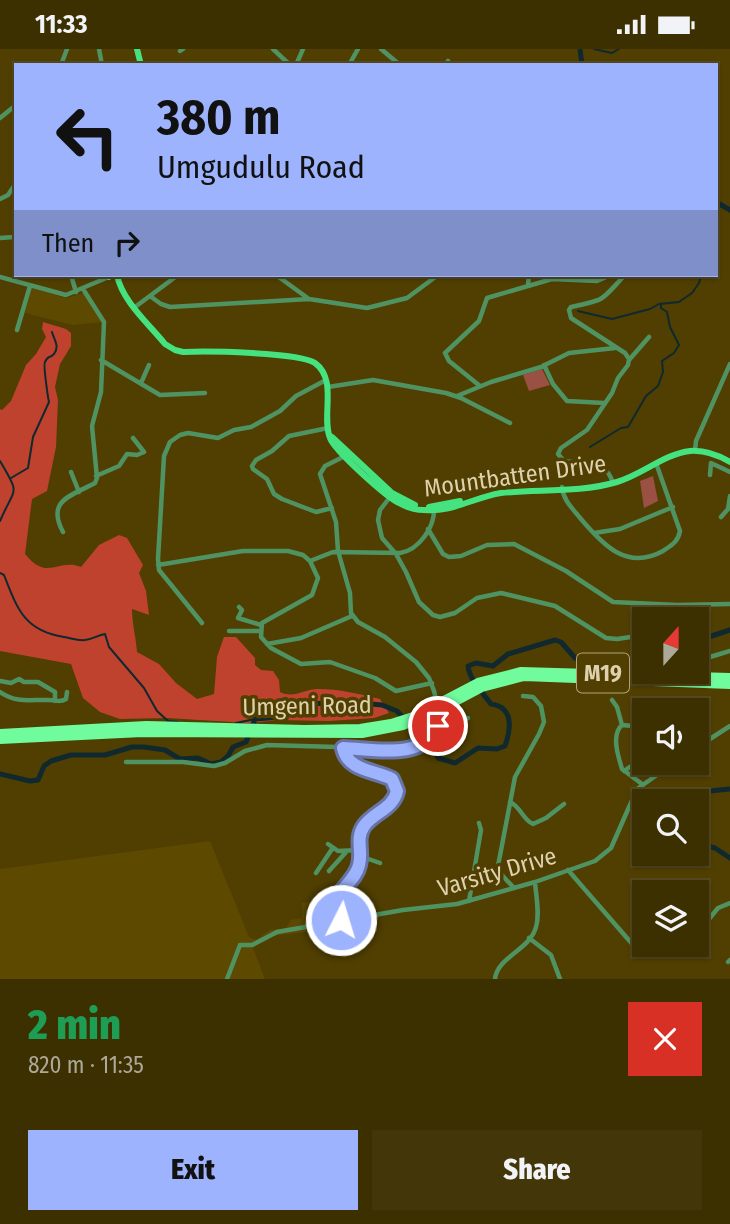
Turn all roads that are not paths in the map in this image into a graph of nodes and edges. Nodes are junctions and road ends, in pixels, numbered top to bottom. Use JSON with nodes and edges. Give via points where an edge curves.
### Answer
{"nodes":[{"id":1,"x":273,"y":49,"type":"edge"},
{"id":2,"x":381,"y":49,"type":"edge"},
{"id":3,"x":288,"y":63,"type":"edge"},
{"id":4,"x":398,"y":63,"type":"edge"},
{"id":5,"x":14,"y":107,"type":"edge"},
{"id":6,"x":0,"y":118,"type":"edge"},
{"id":7,"x":14,"y":186,"type":"edge"},
{"id":8,"x":0,"y":199,"type":"edge"},
{"id":9,"x":0,"y":277,"type":"edge"},
{"id":10,"x":72,"y":277,"type":"edge"},
{"id":11,"x":109,"y":277,"type":"edge"},
{"id":12,"x":114,"y":277,"type":"edge"},
{"id":13,"x":175,"y":277,"type":"edge"},
{"id":14,"x":279,"y":277,"type":"edge"},
{"id":15,"x":436,"y":277,"type":"edge"},
{"id":16,"x":529,"y":277,"type":"edge"},
{"id":17,"x":606,"y":277,"type":"edge"},
{"id":18,"x":623,"y":277,"type":"edge"},
{"id":19,"x":528,"y":285,"type":"junction"},
{"id":20,"x":30,"y":286,"type":"junction"},
{"id":21,"x":295,"y":288,"type":"junction"},
{"id":22,"x":83,"y":289,"type":"junction"},
{"id":23,"x":76,"y":292,"type":"junction"},
{"id":24,"x":150,"y":296,"type":"junction"},
{"id":25,"x":294,"y":299,"type":"junction"},
{"id":26,"x":309,"y":299,"type":"junction"},
{"id":27,"x":135,"y":307,"type":"junction"},
{"id":28,"x":17,"y":330,"type":"dead end"},
{"id":29,"x":649,"y":337,"type":"dead end"},
{"id":30,"x":615,"y":348,"type":"junction"},
{"id":31,"x":101,"y":360,"type":"junction"},
{"id":32,"x":629,"y":360,"type":"junction"},
{"id":33,"x":730,"y":364,"type":"edge"},
{"id":34,"x":149,"y":365,"type":"dead end"},
{"id":35,"x":544,"y":365,"type":"junction"},
{"id":36,"x":141,"y":383,"type":"junction"},
{"id":37,"x":327,"y":384,"type":"junction"},
{"id":38,"x":480,"y":386,"type":"junction"},
{"id":39,"x":205,"y":393,"type":"dead end"},
{"id":40,"x":456,"y":396,"type":"junction"},
{"id":41,"x":604,"y":403,"type":"junction"},
{"id":42,"x":510,"y":423,"type":"dead end"},
{"id":43,"x":328,"y":431,"type":"junction"},
{"id":44,"x":133,"y":438,"type":"dead end"},
{"id":45,"x":695,"y":450,"type":"junction"},
{"id":46,"x":347,"y":455,"type":"junction"},
{"id":47,"x":730,"y":461,"type":"edge"},
{"id":48,"x":656,"y":463,"type":"junction"},
{"id":49,"x":71,"y":472,"type":"dead end"},
{"id":50,"x":730,"y":472,"type":"edge"},
{"id":51,"x":96,"y":475,"type":"junction"},
{"id":52,"x":710,"y":475,"type":"dead end"},
{"id":53,"x":612,"y":482,"type":"junction"},
{"id":54,"x":561,"y":491,"type":"junction"},
{"id":55,"x":79,"y":492,"type":"junction"},
{"id":56,"x":391,"y":495,"type":"junction"},
{"id":57,"x":730,"y":496,"type":"edge"},
{"id":58,"x":673,"y":507,"type":"junction"},
{"id":59,"x":332,"y":508,"type":"junction"},
{"id":60,"x":434,"y":509,"type":"junction"},
{"id":61,"x":721,"y":517,"type":"dead end"},
{"id":62,"x":428,"y":529,"type":"junction"},
{"id":63,"x":63,"y":532,"type":"dead end"},
{"id":64,"x":593,"y":533,"type":"junction"},
{"id":65,"x":338,"y":551,"type":"junction"},
{"id":66,"x":395,"y":553,"type":"junction"},
{"id":67,"x":310,"y":561,"type":"junction"},
{"id":68,"x":158,"y":565,"type":"junction"},
{"id":69,"x":730,"y":604,"type":"edge"},
{"id":70,"x":700,"y":605,"type":"joint"},
{"id":71,"x":239,"y":607,"type":"dead end"},
{"id":72,"x":352,"y":616,"type":"junction"},
{"id":73,"x":202,"y":623,"type":"dead end"},
{"id":74,"x":261,"y":625,"type":"junction"},
{"id":75,"x":229,"y":631,"type":"dead end"},
{"id":76,"x":260,"y":631,"type":"junction"},
{"id":77,"x":632,"y":636,"type":"edge"},
{"id":78,"x":267,"y":644,"type":"junction"},
{"id":79,"x":730,"y":651,"type":"edge"},
{"id":80,"x":710,"y":657,"type":"dead end"},
{"id":81,"x":730,"y":677,"type":"edge"},
{"id":82,"x":0,"y":681,"type":"edge"},
{"id":83,"x":432,"y":683,"type":"junction"},
{"id":84,"x":730,"y":685,"type":"edge"},
{"id":85,"x":478,"y":686,"type":"junction"},
{"id":86,"x":0,"y":692,"type":"edge"},
{"id":87,"x":67,"y":692,"type":"dead end"},
{"id":88,"x":523,"y":696,"type":"dead end"},
{"id":89,"x":612,"y":700,"type":"dead end"},
{"id":90,"x":55,"y":701,"type":"junction"},
{"id":91,"x":440,"y":716,"type":"junction"},
{"id":92,"x":468,"y":717,"type":"dead end"},
{"id":93,"x":400,"y":723,"type":"junction"},
{"id":94,"x":622,"y":725,"type":"junction"},
{"id":95,"x":632,"y":726,"type":"edge"},
{"id":96,"x":730,"y":726,"type":"edge"},
{"id":97,"x":0,"y":733,"type":"edge"},
{"id":98,"x":0,"y":740,"type":"edge"},
{"id":99,"x":709,"y":740,"type":"edge"},
{"id":100,"x":343,"y":748,"type":"junction"},
{"id":101,"x":125,"y":762,"type":"dead end"},
{"id":102,"x":632,"y":765,"type":"edge"},
{"id":103,"x":624,"y":771,"type":"junction"},
{"id":104,"x":656,"y":775,"type":"edge"},
{"id":105,"x":642,"y":784,"type":"junction"},
{"id":106,"x":510,"y":802,"type":"junction"},
{"id":107,"x":565,"y":804,"type":"dead end"},
{"id":108,"x":480,"y":823,"type":"dead end"},
{"id":109,"x":347,"y":851,"type":"junction"},
{"id":110,"x":360,"y":853,"type":"junction"},
{"id":111,"x":380,"y":863,"type":"dead end"},
{"id":112,"x":568,"y":870,"type":"junction"},
{"id":113,"x":330,"y":871,"type":"dead end"},
{"id":114,"x":316,"y":873,"type":"dead end"},
{"id":115,"x":536,"y":882,"type":"junction"},
{"id":116,"x":514,"y":888,"type":"junction"},
{"id":117,"x":469,"y":901,"type":"junction"},
{"id":118,"x":730,"y":902,"type":"edge"},
{"id":119,"x":709,"y":920,"type":"edge"},
{"id":120,"x":341,"y":922,"type":"junction"},
{"id":121,"x":529,"y":938,"type":"junction"},
{"id":122,"x":632,"y":944,"type":"edge"},
{"id":123,"x":496,"y":978,"type":"edge"},
{"id":124,"x":228,"y":979,"type":"edge"},
{"id":125,"x":560,"y":979,"type":"edge"}],
"edges":[{"from":1,"to":3,"type":"street"},
{"from":2,"to":4,"type":"street"},
{"from":5,"to":6,"type":"street"},
{"from":7,"to":8,"type":"street"},
{"from":9,"to":20,"type":"street"},
{"from":10,"to":23,"type":"street"},
{"from":11,"to":22,"type":"street"},
{"from":12,"to":27,"type":"main road"},
{"from":13,"to":24,"type":"street"},
{"from":14,"to":21,"type":"street"},
{"from":15,"to":26,"type":"street","via":[[407,298],[367,308]]},
{"from":16,"to":19,"type":"street"},
{"from":17,"to":19,"type":"street","via":[[597,281],[559,278]]},
{"from":18,"to":30,"type":"street","via":[[606,297],[571,307],[568,313]]},
{"from":19,"to":38,"type":"street","via":[[484,300],[479,321],[446,353],[449,361]]},
{"from":20,"to":23,"type":"street","via":[[61,295]]},
{"from":20,"to":28,"type":"street"},
{"from":21,"to":25,"type":"street"},
{"from":21,"to":26,"type":"street"},
{"from":22,"to":23,"type":"street"},
{"from":22,"to":31,"type":"street","via":[[104,322]]},
{"from":24,"to":25,"type":"street","via":[[170,307]]},
{"from":24,"to":27,"type":"street"},
{"from":25,"to":26,"type":"street"},
{"from":27,"to":37,"type":"main road","via":[[175,350],[303,359],[315,364]]},
{"from":29,"to":32,"type":"street"},
{"from":30,"to":32,"type":"street"},
{"from":30,"to":35,"type":"street","via":[[569,353]]},
{"from":31,"to":36,"type":"street"},
{"from":31,"to":51,"type":"street","via":[[92,426]]},
{"from":32,"to":41,"type":"street"},
{"from":33,"to":45,"type":"street"},
{"from":34,"to":36,"type":"street"},
{"from":35,"to":38,"type":"street"},
{"from":35,"to":41,"type":"street","via":[[567,401]]},
{"from":36,"to":39,"type":"street","via":[[164,395]]},
{"from":37,"to":40,"type":"street","via":[[373,380]]},
{"from":37,"to":43,"type":"main road"},
{"from":37,"to":68,"type":"street","via":[[296,396],[251,427],[218,438],[183,433],[173,439],[164,456]]},
{"from":38,"to":40,"type":"street"},
{"from":40,"to":42,"type":"street"},
{"from":41,"to":53,"type":"street","via":[[587,430],[558,454],[564,461],[593,463]]},
{"from":43,"to":46,"type":"main road","name":"Mountbatten Drive","via":[[332,443]]},
{"from":43,"to":59,"type":"street","via":[[289,436],[256,460],[253,469],[282,499],[316,512]]},
{"from":44,"to":51,"type":"street","via":[[144,452],[127,454],[119,466]]},
{"from":45,"to":47,"type":"main road"},
{"from":45,"to":48,"type":"main road","name":"Mountbatten Drive"},
{"from":46,"to":56,"type":"main road","name":"Mountbatten Drive"},
{"from":46,"to":59,"type":"street","via":[[320,471]]},
{"from":48,"to":53,"type":"main road","name":"Mountbatten Drive"},
{"from":48,"to":58,"type":"street"},
{"from":49,"to":55,"type":"street"},
{"from":50,"to":52,"type":"street","via":[[711,463]]},
{"from":51,"to":55,"type":"street","via":[[95,483]]},
{"from":53,"to":54,"type":"main road","name":"Mountbatten Drive"},
{"from":54,"to":60,"type":"main road","name":"Mountbatten Drive","via":[[494,495]]},
{"from":54,"to":64,"type":"street"},
{"from":55,"to":63,"type":"street","via":[[58,506],[56,517]]},
{"from":56,"to":60,"type":"main road","name":"Mountbatten Drive","via":[[411,506]]},
{"from":56,"to":66,"type":"street","via":[[380,510],[378,526]]},
{"from":57,"to":61,"type":"street"},
{"from":58,"to":64,"type":"street","via":[[620,529]]},
{"from":58,"to":64,"type":"street","via":[[679,536],[674,544],[650,557],[611,550]]},
{"from":59,"to":65,"type":"street"},
{"from":60,"to":62,"type":"street"},
{"from":62,"to":66,"type":"street","via":[[416,547]]},
{"from":62,"to":70,"type":"street","via":[[449,557],[487,545],[514,544],[613,601]]},
{"from":65,"to":66,"type":"street"},
{"from":65,"to":67,"type":"street"},
{"from":65,"to":72,"type":"street"},
{"from":66,"to":77,"type":"street","via":[[419,602],[433,615],[455,613],[477,598],[501,593],[555,606],[612,639]]},
{"from":67,"to":68,"type":"street","via":[[294,551],[254,550]]},
{"from":67,"to":74,"type":"street","via":[[318,581],[312,595]]},
{"from":68,"to":73,"type":"street"},
{"from":69,"to":70,"type":"street"},
{"from":71,"to":74,"type":"street","via":[[238,618]]},
{"from":72,"to":78,"type":"street","via":[[302,638]]},
{"from":72,"to":83,"type":"street","via":[[416,662]]},
{"from":74,"to":76,"type":"street"},
{"from":75,"to":76,"type":"street"},
{"from":76,"to":78,"type":"street"},
{"from":78,"to":83,"type":"street","via":[[301,664],[330,662],[396,691]]},
{"from":79,"to":80,"type":"street"},
{"from":81,"to":85,"type":"highway","name":"Umgeni Road","number":"M19","via":[[536,670],[504,673]]},
{"from":82,"to":90,"type":"street","via":[[38,682],[54,691]]},
{"from":83,"to":91,"type":"street","bridge":true},
{"from":84,"to":85,"type":"highway","name":"Umgeni Road","number":"M19","via":[[537,677]]},
{"from":85,"to":93,"type":"highway","name":"Umgeni Road","number":"M19"},
{"from":86,"to":90,"type":"street","via":[[23,701]]},
{"from":87,"to":90,"type":"street","via":[[63,701]]},
{"from":88,"to":106,"type":"street","via":[[530,695],[541,706],[544,722],[516,774]]},
{"from":89,"to":94,"type":"street"},
{"from":91,"to":92,"type":"street"},
{"from":91,"to":100,"type":"street","via":[[426,742],[408,749]]},
{"from":93,"to":97,"type":"highway","name":"Umgeni Road","number":"M19","via":[[304,729],[146,725]]},
{"from":93,"to":98,"type":"highway","name":"Umgeni Road","number":"M19","via":[[350,735],[129,733]]},
{"from":94,"to":95,"type":"street"},
{"from":94,"to":103,"type":"street","via":[[615,737]]},
{"from":96,"to":99,"type":"street"},
{"from":100,"to":101,"type":"street","via":[[264,745],[214,766]]},
{"from":100,"to":110,"type":"street","via":[[359,768],[390,778],[397,786],[393,802],[362,828]]},
{"from":102,"to":103,"type":"street"},
{"from":103,"to":105,"type":"street"},
{"from":104,"to":105,"type":"street","name":"Varsity Drive"},
{"from":105,"to":112,"type":"street","name":"Varsity Drive","via":[[610,850]]},
{"from":106,"to":107,"type":"street","via":[[533,824]]},
{"from":106,"to":116,"type":"street","via":[[498,870]]},
{"from":108,"to":117,"type":"street"},
{"from":109,"to":110,"type":"street"},
{"from":109,"to":113,"type":"street"},
{"from":109,"to":114,"type":"street","via":[[330,847]]},
{"from":110,"to":111,"type":"street"},
{"from":110,"to":120,"type":"street","via":[[358,869],[335,902]]},
{"from":112,"to":115,"type":"street","name":"Varsity Drive"},
{"from":112,"to":122,"type":"street"},
{"from":115,"to":116,"type":"street","name":"Varsity Drive"},
{"from":115,"to":121,"type":"street","via":[[536,925]]},
{"from":116,"to":117,"type":"street","name":"Varsity Drive"},
{"from":117,"to":120,"type":"street","name":"Varsity Drive"},
{"from":118,"to":119,"type":"street"},
{"from":120,"to":124,"type":"street","name":"Varsity Drive","via":[[277,932],[252,945],[240,945]]},
{"from":121,"to":123,"type":"street","via":[[497,968]]},
{"from":121,"to":125,"type":"street","via":[[551,955]]}]}
